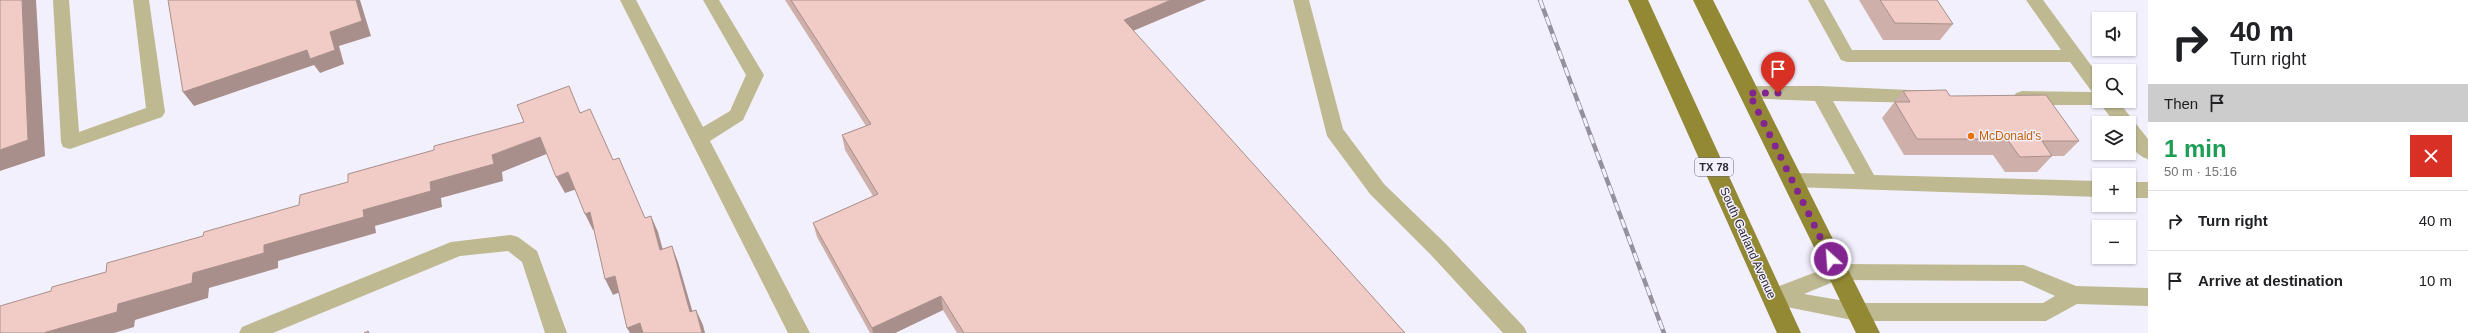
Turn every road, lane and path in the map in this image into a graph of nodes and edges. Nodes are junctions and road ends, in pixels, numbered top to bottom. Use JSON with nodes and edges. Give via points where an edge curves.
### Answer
{"nodes":[{"id":1,"x":61,"y":0,"type":"edge"},
{"id":2,"x":141,"y":0,"type":"edge"},
{"id":3,"x":628,"y":0,"type":"edge"},
{"id":4,"x":711,"y":0,"type":"edge"},
{"id":5,"x":1301,"y":0,"type":"edge"},
{"id":6,"x":1638,"y":0,"type":"edge"},
{"id":7,"x":1703,"y":0,"type":"edge"},
{"id":8,"x":1816,"y":0,"type":"edge"},
{"id":9,"x":2034,"y":0,"type":"edge"},
{"id":10,"x":2075,"y":56,"type":"junction"},
{"id":11,"x":2092,"y":79,"type":"edge"},
{"id":12,"x":1749,"y":93,"type":"junction"},
{"id":13,"x":1820,"y":94,"type":"junction"},
{"id":14,"x":1940,"y":96,"type":"edge"},
{"id":15,"x":2004,"y":97,"type":"edge"},
{"id":16,"x":2092,"y":99,"type":"edge"},
{"id":17,"x":2113,"y":108,"type":"edge"},
{"id":18,"x":2120,"y":116,"type":"edge"},
{"id":19,"x":2136,"y":137,"type":"edge"},
{"id":20,"x":699,"y":138,"type":"junction"},
{"id":21,"x":2148,"y":152,"type":"edge"},
{"id":22,"x":1792,"y":180,"type":"junction"},
{"id":23,"x":1868,"y":181,"type":"junction"},
{"id":24,"x":2092,"y":189,"type":"edge"},
{"id":25,"x":2136,"y":190,"type":"edge"},
{"id":26,"x":2148,"y":190,"type":"edge"},
{"id":27,"x":1837,"y":272,"type":"junction"},
{"id":28,"x":2074,"y":295,"type":"junction"},
{"id":29,"x":1773,"y":297,"type":"junction"},
{"id":30,"x":2148,"y":297,"type":"edge"},
{"id":31,"x":1857,"y":312,"type":"junction"},
{"id":32,"x":250,"y":333,"type":"edge"},
{"id":33,"x":556,"y":333,"type":"edge"},
{"id":34,"x":799,"y":333,"type":"edge"},
{"id":35,"x":1516,"y":333,"type":"edge"},
{"id":36,"x":1789,"y":333,"type":"edge"},
{"id":37,"x":1868,"y":333,"type":"edge"}],
"edges":[{"from":1,"to":2,"type":"lane","via":[[70,142],[156,112]]},
{"from":3,"to":20,"type":"lane"},
{"from":4,"to":20,"type":"lane","via":[[756,75],[737,115]]},
{"from":5,"to":35,"type":"lane","via":[[1334,131],[1377,189],[1459,271]]},
{"from":6,"to":29,"type":"main road","name":"South Garland Avenue","number":"TX 78"},
{"from":7,"to":12,"type":"main road"},
{"from":8,"to":10,"type":"lane","via":[[1847,56]]},
{"from":9,"to":10,"type":"lane"},
{"from":10,"to":11,"type":"lane"},
{"from":12,"to":13,"type":"lane"},
{"from":12,"to":22,"type":"main road"},
{"from":13,"to":14,"type":"lane"},
{"from":13,"to":23,"type":"lane"},
{"from":15,"to":16,"type":"lane"},
{"from":17,"to":18,"type":"lane"},
{"from":19,"to":21,"type":"lane"},
{"from":20,"to":34,"type":"lane"},
{"from":22,"to":23,"type":"lane"},
{"from":22,"to":27,"type":"main road"},
{"from":23,"to":24,"type":"lane"},
{"from":25,"to":26,"type":"lane"},
{"from":27,"to":28,"type":"lane","via":[[2024,273]]},
{"from":27,"to":29,"type":"lane"},
{"from":27,"to":31,"type":"main road"},
{"from":28,"to":30,"type":"lane"},
{"from":28,"to":31,"type":"lane","via":[[2046,312]]},
{"from":29,"to":31,"type":"lane"},
{"from":29,"to":36,"type":"main road","name":"South Garland Avenue","number":"TX 78"},
{"from":31,"to":37,"type":"main road"},
{"from":32,"to":33,"type":"lane","via":[[458,248],[511,243],[530,257]]}]}
